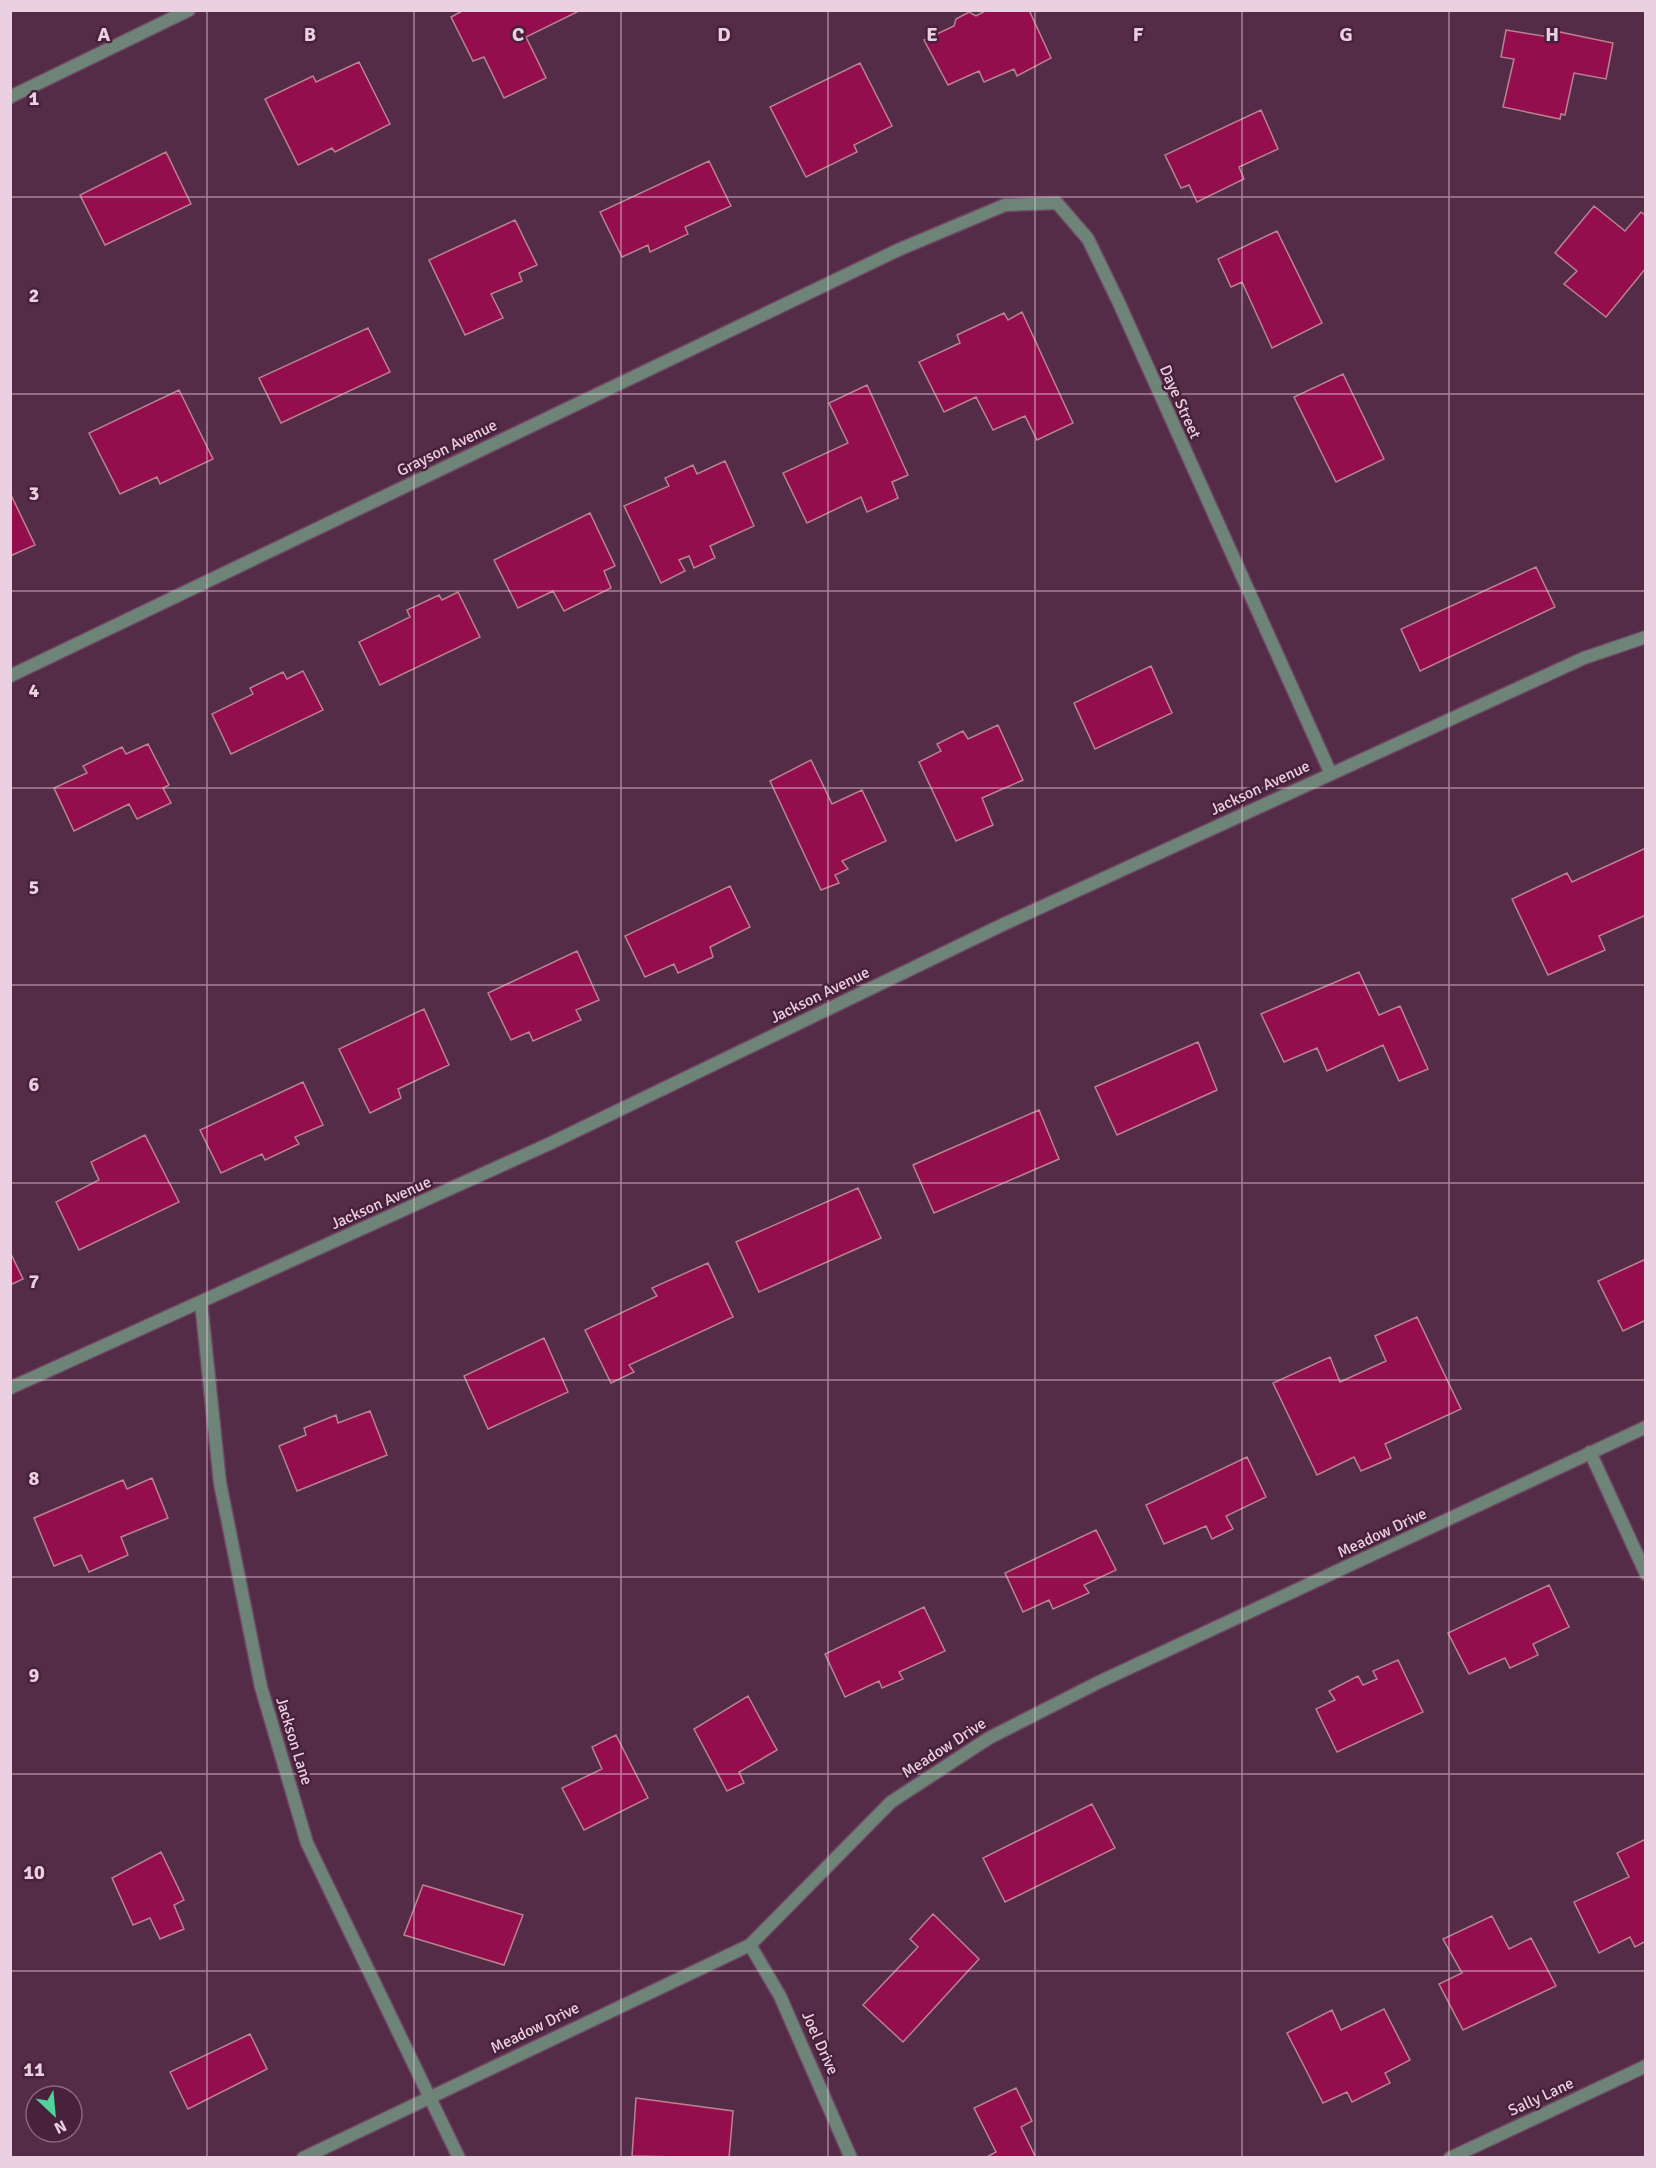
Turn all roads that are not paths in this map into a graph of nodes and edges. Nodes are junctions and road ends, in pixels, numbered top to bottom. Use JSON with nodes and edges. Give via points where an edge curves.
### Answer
{"nodes":[{"id":1,"x":189,"y":10,"type":"edge"},
{"id":2,"x":10,"y":97,"type":"edge"},
{"id":3,"x":898,"y":250,"type":"joint"},
{"id":4,"x":1646,"y":637,"type":"edge"},
{"id":5,"x":10,"y":676,"type":"edge"},
{"id":6,"x":1331,"y":774,"type":"junction"},
{"id":7,"x":201,"y":1302,"type":"junction"},
{"id":8,"x":10,"y":1388,"type":"edge"},
{"id":9,"x":1646,"y":1427,"type":"edge"},
{"id":10,"x":1590,"y":1452,"type":"junction"},
{"id":11,"x":1646,"y":1575,"type":"edge"},
{"id":12,"x":750,"y":1945,"type":"junction"},
{"id":13,"x":1646,"y":2066,"type":"edge"},
{"id":14,"x":429,"y":2098,"type":"junction"},
{"id":15,"x":303,"y":2157,"type":"edge"},
{"id":16,"x":459,"y":2157,"type":"edge"},
{"id":17,"x":851,"y":2157,"type":"edge"},
{"id":18,"x":1450,"y":2157,"type":"edge"}],
"edges":[{"from":1,"to":2,"type":"street"},
{"from":3,"to":5,"type":"street","name":"Grayson Avenue"},
{"from":3,"to":6,"type":"street","name":"Daye Street","via":[[1005,205],[1057,203],[1088,239]]},
{"from":4,"to":6,"type":"street","name":"Jackson Avenue","via":[[1584,658]]},
{"from":6,"to":7,"type":"street","name":"Jackson Avenue","via":[[1002,925],[551,1143]]},
{"from":7,"to":8,"type":"street","name":"Jackson Avenue"},
{"from":7,"to":14,"type":"street","name":"Jackson Lane","via":[[220,1484],[261,1688],[307,1843]]},
{"from":9,"to":10,"type":"street","name":"Meadow Drive"},
{"from":10,"to":11,"type":"street"},
{"from":10,"to":12,"type":"street","name":"Meadow Drive","via":[[1099,1682],[989,1738],[891,1802]]},
{"from":12,"to":14,"type":"street","name":"Meadow Drive"},
{"from":12,"to":17,"type":"street","name":"Joel Drive","via":[[780,1996]]},
{"from":13,"to":18,"type":"street","name":"Sally Lane"},
{"from":14,"to":15,"type":"street","name":"Meadow Drive"},
{"from":14,"to":16,"type":"street","name":"Jackson Lane"}]}
